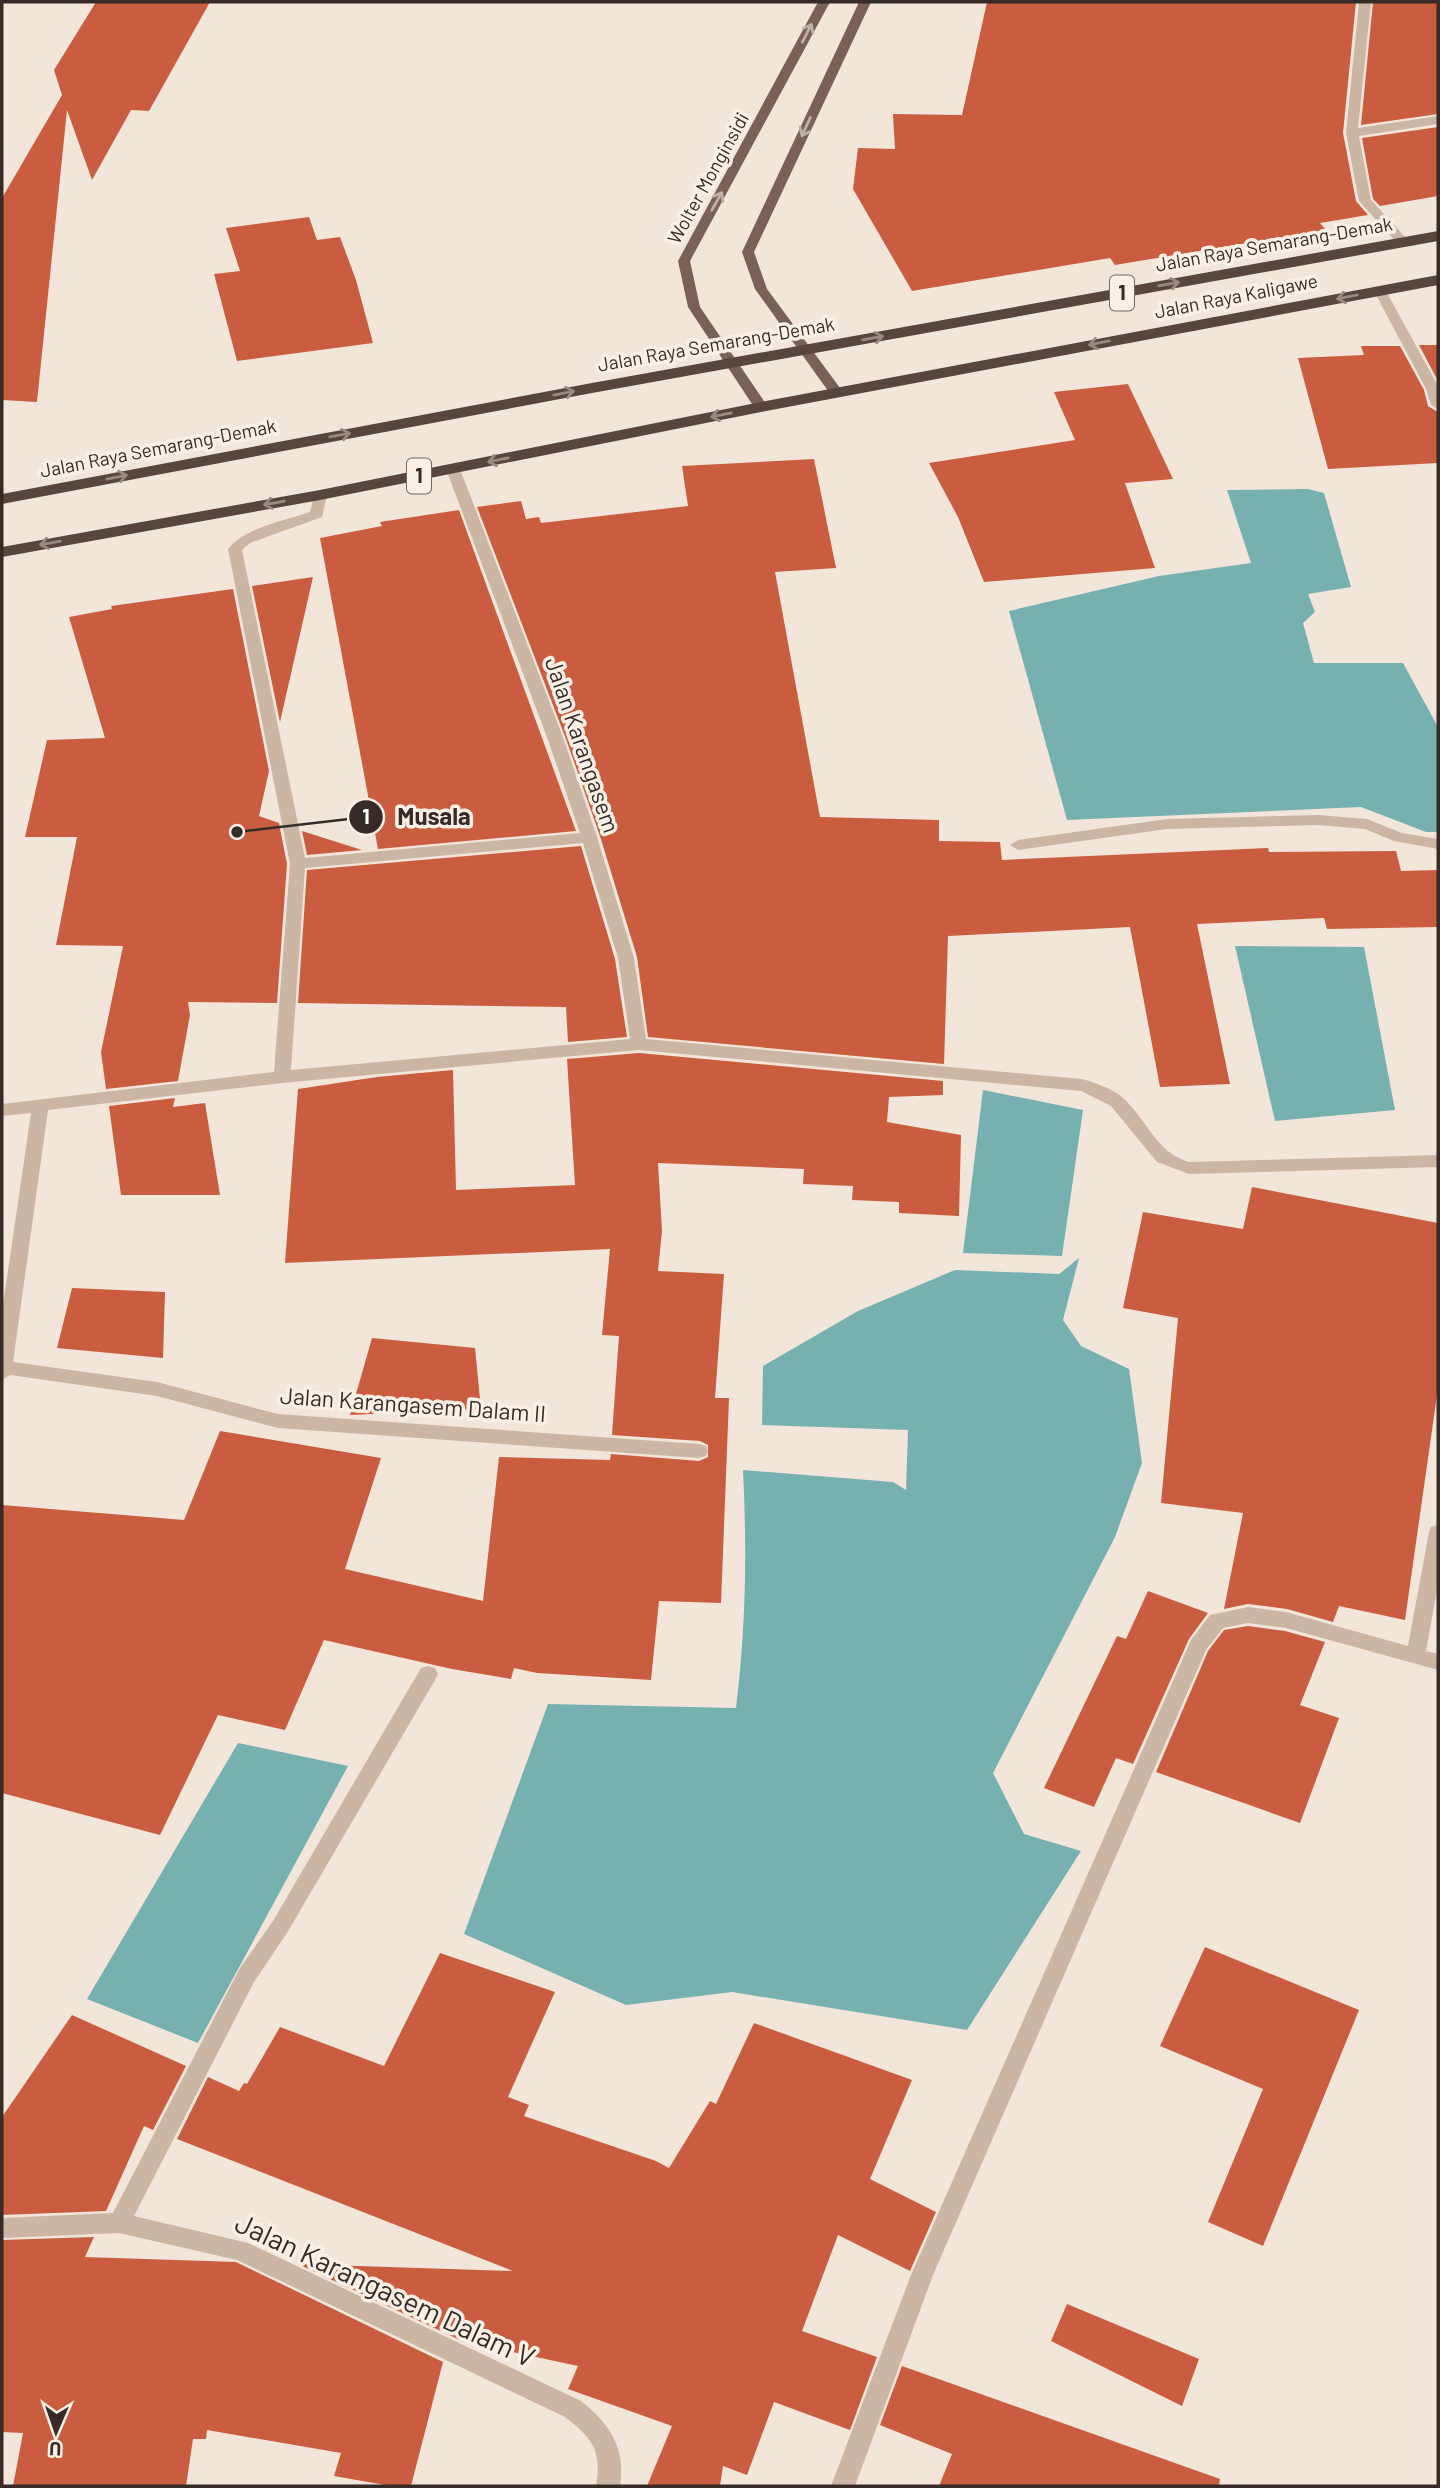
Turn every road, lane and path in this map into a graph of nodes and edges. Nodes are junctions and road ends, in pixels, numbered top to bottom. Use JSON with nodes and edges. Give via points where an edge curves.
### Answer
{"nodes":[{"id":1,"x":824,"y":2,"type":"edge"},
{"id":2,"x":865,"y":2,"type":"edge"},
{"id":3,"x":1365,"y":2,"type":"edge"},
{"id":4,"x":1438,"y":120,"type":"edge"},
{"id":5,"x":1352,"y":133,"type":"junction"},
{"id":6,"x":1438,"y":236,"type":"edge"},
{"id":7,"x":1403,"y":242,"type":"junction"},
{"id":8,"x":1438,"y":280,"type":"edge"},
{"id":9,"x":1380,"y":291,"type":"junction"},
{"id":10,"x":806,"y":350,"type":"junction"},
{"id":11,"x":730,"y":363,"type":"junction"},
{"id":12,"x":836,"y":392,"type":"junction"},
{"id":13,"x":1438,"y":405,"type":"edge"},
{"id":14,"x":761,"y":407,"type":"junction"},
{"id":15,"x":453,"y":469,"type":"junction"},
{"id":16,"x":320,"y":495,"type":"junction"},
{"id":17,"x":2,"y":499,"type":"edge"},
{"id":18,"x":2,"y":552,"type":"edge"},
{"id":19,"x":589,"y":837,"type":"junction"},
{"id":20,"x":1438,"y":844,"type":"edge"},
{"id":21,"x":1018,"y":845,"type":"dead end"},
{"id":22,"x":298,"y":864,"type":"junction"},
{"id":23,"x":639,"y":1044,"type":"junction"},
{"id":24,"x":282,"y":1077,"type":"junction"},
{"id":25,"x":40,"y":1107,"type":"junction"},
{"id":26,"x":2,"y":1110,"type":"edge"},
{"id":27,"x":1438,"y":1161,"type":"edge"},
{"id":28,"x":2,"y":1370,"type":"edge"},
{"id":29,"x":699,"y":1451,"type":"dead end"},
{"id":30,"x":1438,"y":1532,"type":"edge"},
{"id":31,"x":1416,"y":1654,"type":"junction"},
{"id":32,"x":1438,"y":1662,"type":"edge"},
{"id":33,"x":428,"y":1674,"type":"dead end"},
{"id":34,"x":119,"y":2223,"type":"junction"},
{"id":35,"x":2,"y":2228,"type":"edge"},
{"id":36,"x":608,"y":2486,"type":"edge"},
{"id":37,"x":843,"y":2486,"type":"edge"}],
"edges":[{"from":11,"to":1,"type":"main road","name":"Wolter Monginsidi","one_way":true,"via":[[694,307],[684,261]]},
{"from":2,"to":10,"type":"main road","one_way":true,"via":[[748,252],[761,289]]},
{"from":3,"to":5,"type":"street"},
{"from":4,"to":5,"type":"street"},
{"from":5,"to":7,"type":"street","via":[[1365,201]]},
{"from":6,"to":7,"type":"highway","name":"Jalan Raya Semarang-Demak","number":"1"},
{"from":10,"to":7,"type":"highway","name":"Jalan Raya Semarang-Demak","number":"1","one_way":true},
{"from":8,"to":9,"type":"highway","name":"Jalan Raya Kaligawe","number":"1"},
{"from":9,"to":12,"type":"highway","name":"Jalan Raya Kaligawe","number":"1","one_way":true},
{"from":9,"to":13,"type":"street"},
{"from":10,"to":11,"type":"highway","name":"Jalan Raya Semarang-Demak","number":"1"},
{"from":10,"to":12,"type":"main road"},
{"from":11,"to":14,"type":"main road","name":"Wolter Monginsidi"},
{"from":17,"to":11,"type":"highway","name":"Jalan Raya Semarang-Demak","number":"1","one_way":true},
{"from":12,"to":14,"type":"highway","number":"1"},
{"from":14,"to":15,"type":"highway","number":"1","one_way":true},
{"from":15,"to":16,"type":"highway","number":"1"},
{"from":15,"to":19,"type":"street","name":"Jalan Karangasem"},
{"from":16,"to":18,"type":"highway","number":"1","one_way":true},
{"from":16,"to":22,"type":"street","via":[[317,514],[245,540],[235,549]]},
{"from":19,"to":22,"type":"street"},
{"from":19,"to":23,"type":"street","name":"Jalan Karangasem","via":[[626,958]]},
{"from":20,"to":21,"type":"street","via":[[1399,837],[1367,824],[1319,820],[1167,824]]},
{"from":22,"to":24,"type":"street"},
{"from":23,"to":24,"type":"street"},
{"from":23,"to":27,"type":"street","via":[[1082,1085],[1118,1102],[1160,1158],[1189,1168]]},
{"from":24,"to":25,"type":"street"},
{"from":25,"to":26,"type":"street"},
{"from":25,"to":28,"type":"street"},
{"from":28,"to":29,"type":"street","name":"Jalan Karangasem Dalam II","via":[[157,1389],[278,1421]]},
{"from":30,"to":31,"type":"street"},
{"from":31,"to":32,"type":"street"},
{"from":31,"to":37,"type":"street","via":[[1286,1620],[1248,1615],[1217,1621],[1198,1646],[922,2275]]},
{"from":33,"to":34,"type":"street","via":[[281,1927],[247,1975]]},
{"from":34,"to":35,"type":"street","name":"Jalan Karangasem Dalam V"},
{"from":34,"to":36,"type":"street","name":"Jalan Karangasem Dalam V","via":[[240,2250],[573,2409],[604,2436],[610,2456]]}]}
